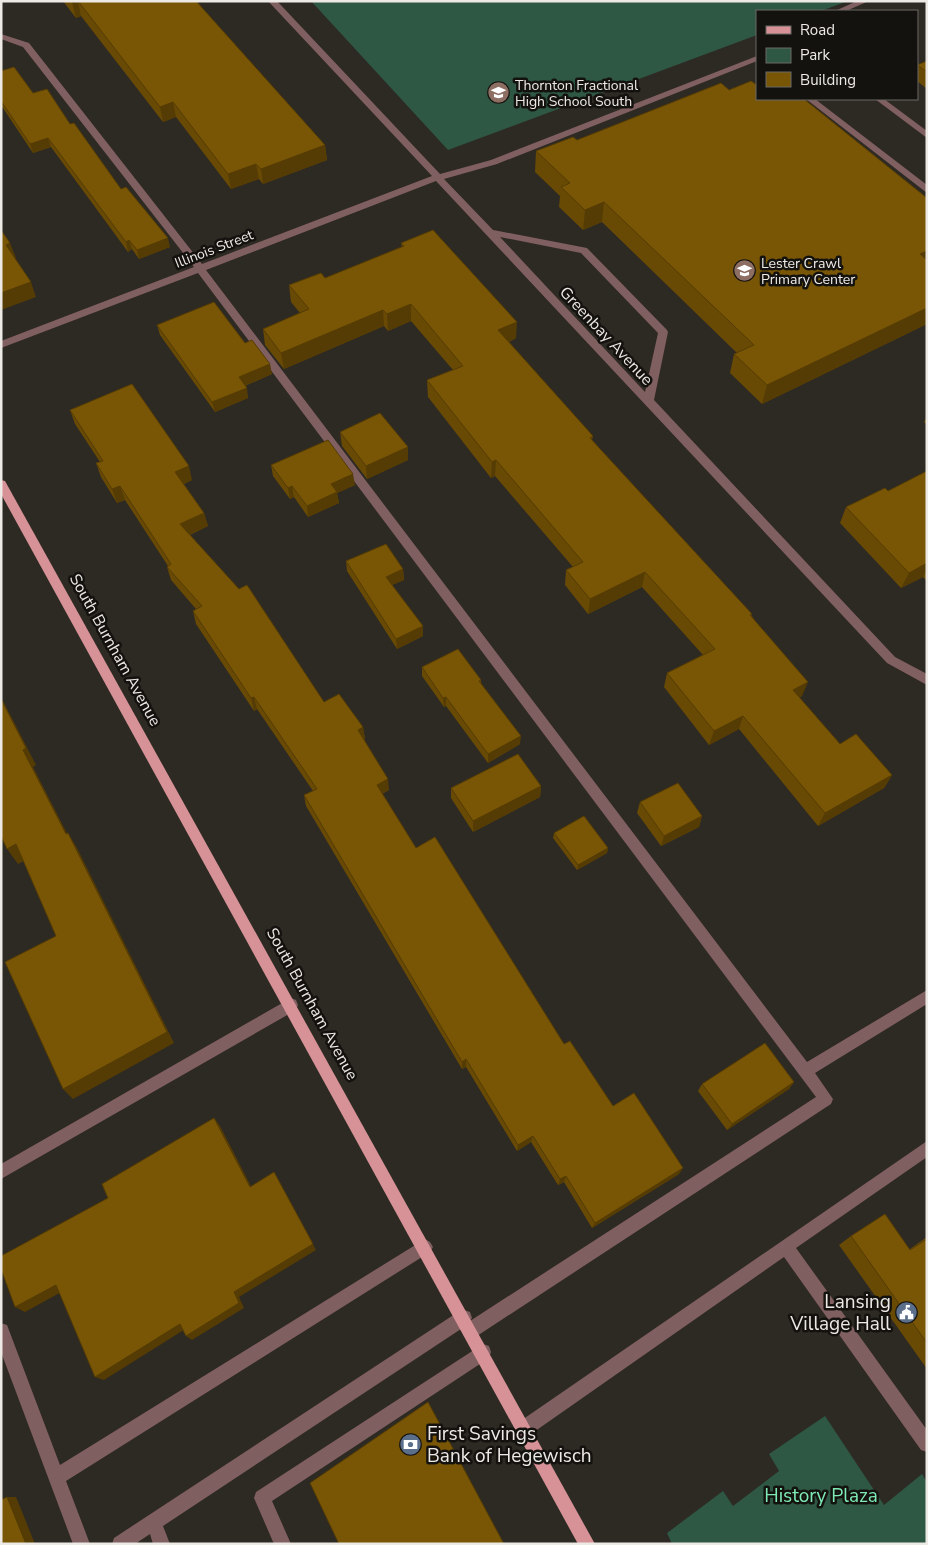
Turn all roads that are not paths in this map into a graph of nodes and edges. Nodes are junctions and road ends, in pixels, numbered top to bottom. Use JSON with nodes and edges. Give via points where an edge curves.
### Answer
{"nodes":[{"id":1,"x":272,"y":1,"type":"edge"},
{"id":2,"x":865,"y":1,"type":"edge"},
{"id":3,"x":842,"y":10,"type":"edge"},
{"id":4,"x":1,"y":36,"type":"edge"},
{"id":5,"x":756,"y":58,"type":"edge"},
{"id":6,"x":811,"y":100,"type":"edge"},
{"id":7,"x":880,"y":100,"type":"edge"},
{"id":8,"x":927,"y":134,"type":"edge"},
{"id":9,"x":436,"y":178,"type":"junction"},
{"id":10,"x":927,"y":190,"type":"edge"},
{"id":11,"x":487,"y":232,"type":"junction"},
{"id":12,"x":200,"y":268,"type":"junction"},
{"id":13,"x":1,"y":346,"type":"edge"},
{"id":14,"x":648,"y":402,"type":"junction"},
{"id":15,"x":1,"y":484,"type":"edge"},
{"id":16,"x":927,"y":680,"type":"edge"},
{"id":17,"x":927,"y":996,"type":"edge"},
{"id":18,"x":291,"y":1005,"type":"junction"},
{"id":19,"x":805,"y":1070,"type":"junction"},
{"id":20,"x":927,"y":1148,"type":"edge"},
{"id":21,"x":1,"y":1172,"type":"edge"},
{"id":22,"x":785,"y":1246,"type":"junction"},
{"id":23,"x":425,"y":1247,"type":"junction"},
{"id":24,"x":467,"y":1324,"type":"junction"},
{"id":25,"x":1,"y":1332,"type":"edge"},
{"id":26,"x":483,"y":1352,"type":"junction"},
{"id":27,"x":525,"y":1428,"type":"junction"},
{"id":28,"x":927,"y":1444,"type":"edge"},
{"id":29,"x":57,"y":1477,"type":"junction"},
{"id":30,"x":153,"y":1522,"type":"junction"},
{"id":31,"x":82,"y":1544,"type":"edge"},
{"id":32,"x":120,"y":1544,"type":"edge"},
{"id":33,"x":162,"y":1544,"type":"edge"},
{"id":34,"x":283,"y":1544,"type":"edge"},
{"id":35,"x":587,"y":1544,"type":"edge"}],
"edges":[{"from":1,"to":9,"type":"street","name":"Greenbay Avenue"},
{"from":2,"to":3,"type":"street"},
{"from":4,"to":12,"type":"street","via":[[26,45]]},
{"from":5,"to":9,"type":"street","name":"Illinois Street","via":[[494,162]]},
{"from":6,"to":10,"type":"street"},
{"from":7,"to":8,"type":"street"},
{"from":9,"to":11,"type":"street","name":"Greenbay Avenue"},
{"from":9,"to":12,"type":"street","name":"Illinois Street"},
{"from":11,"to":14,"type":"street","name":"Greenbay Avenue"},
{"from":11,"to":14,"type":"street","via":[[584,250],[663,332]]},
{"from":12,"to":13,"type":"street","name":"Illinois Street"},
{"from":12,"to":19,"type":"street"},
{"from":14,"to":16,"type":"street","name":"Greenbay Avenue","via":[[891,660]]},
{"from":15,"to":18,"type":"main road","name":"South Burnham Avenue"},
{"from":17,"to":19,"type":"street"},
{"from":18,"to":21,"type":"street"},
{"from":18,"to":23,"type":"main road","name":"South Burnham Avenue"},
{"from":19,"to":24,"type":"street","via":[[826,1099]]},
{"from":20,"to":22,"type":"street"},
{"from":22,"to":27,"type":"street"},
{"from":22,"to":28,"type":"street"},
{"from":23,"to":24,"type":"main road","name":"South Burnham Avenue"},
{"from":23,"to":29,"type":"street"},
{"from":24,"to":26,"type":"main road","name":"South Burnham Avenue"},
{"from":24,"to":30,"type":"street"},
{"from":25,"to":29,"type":"street"},
{"from":26,"to":27,"type":"main road","name":"South Burnham Avenue"},
{"from":26,"to":34,"type":"street","via":[[262,1498]]},
{"from":27,"to":35,"type":"main road","name":"South Burnham Avenue"},
{"from":29,"to":31,"type":"street"},
{"from":30,"to":32,"type":"street"},
{"from":30,"to":33,"type":"street"}]}
